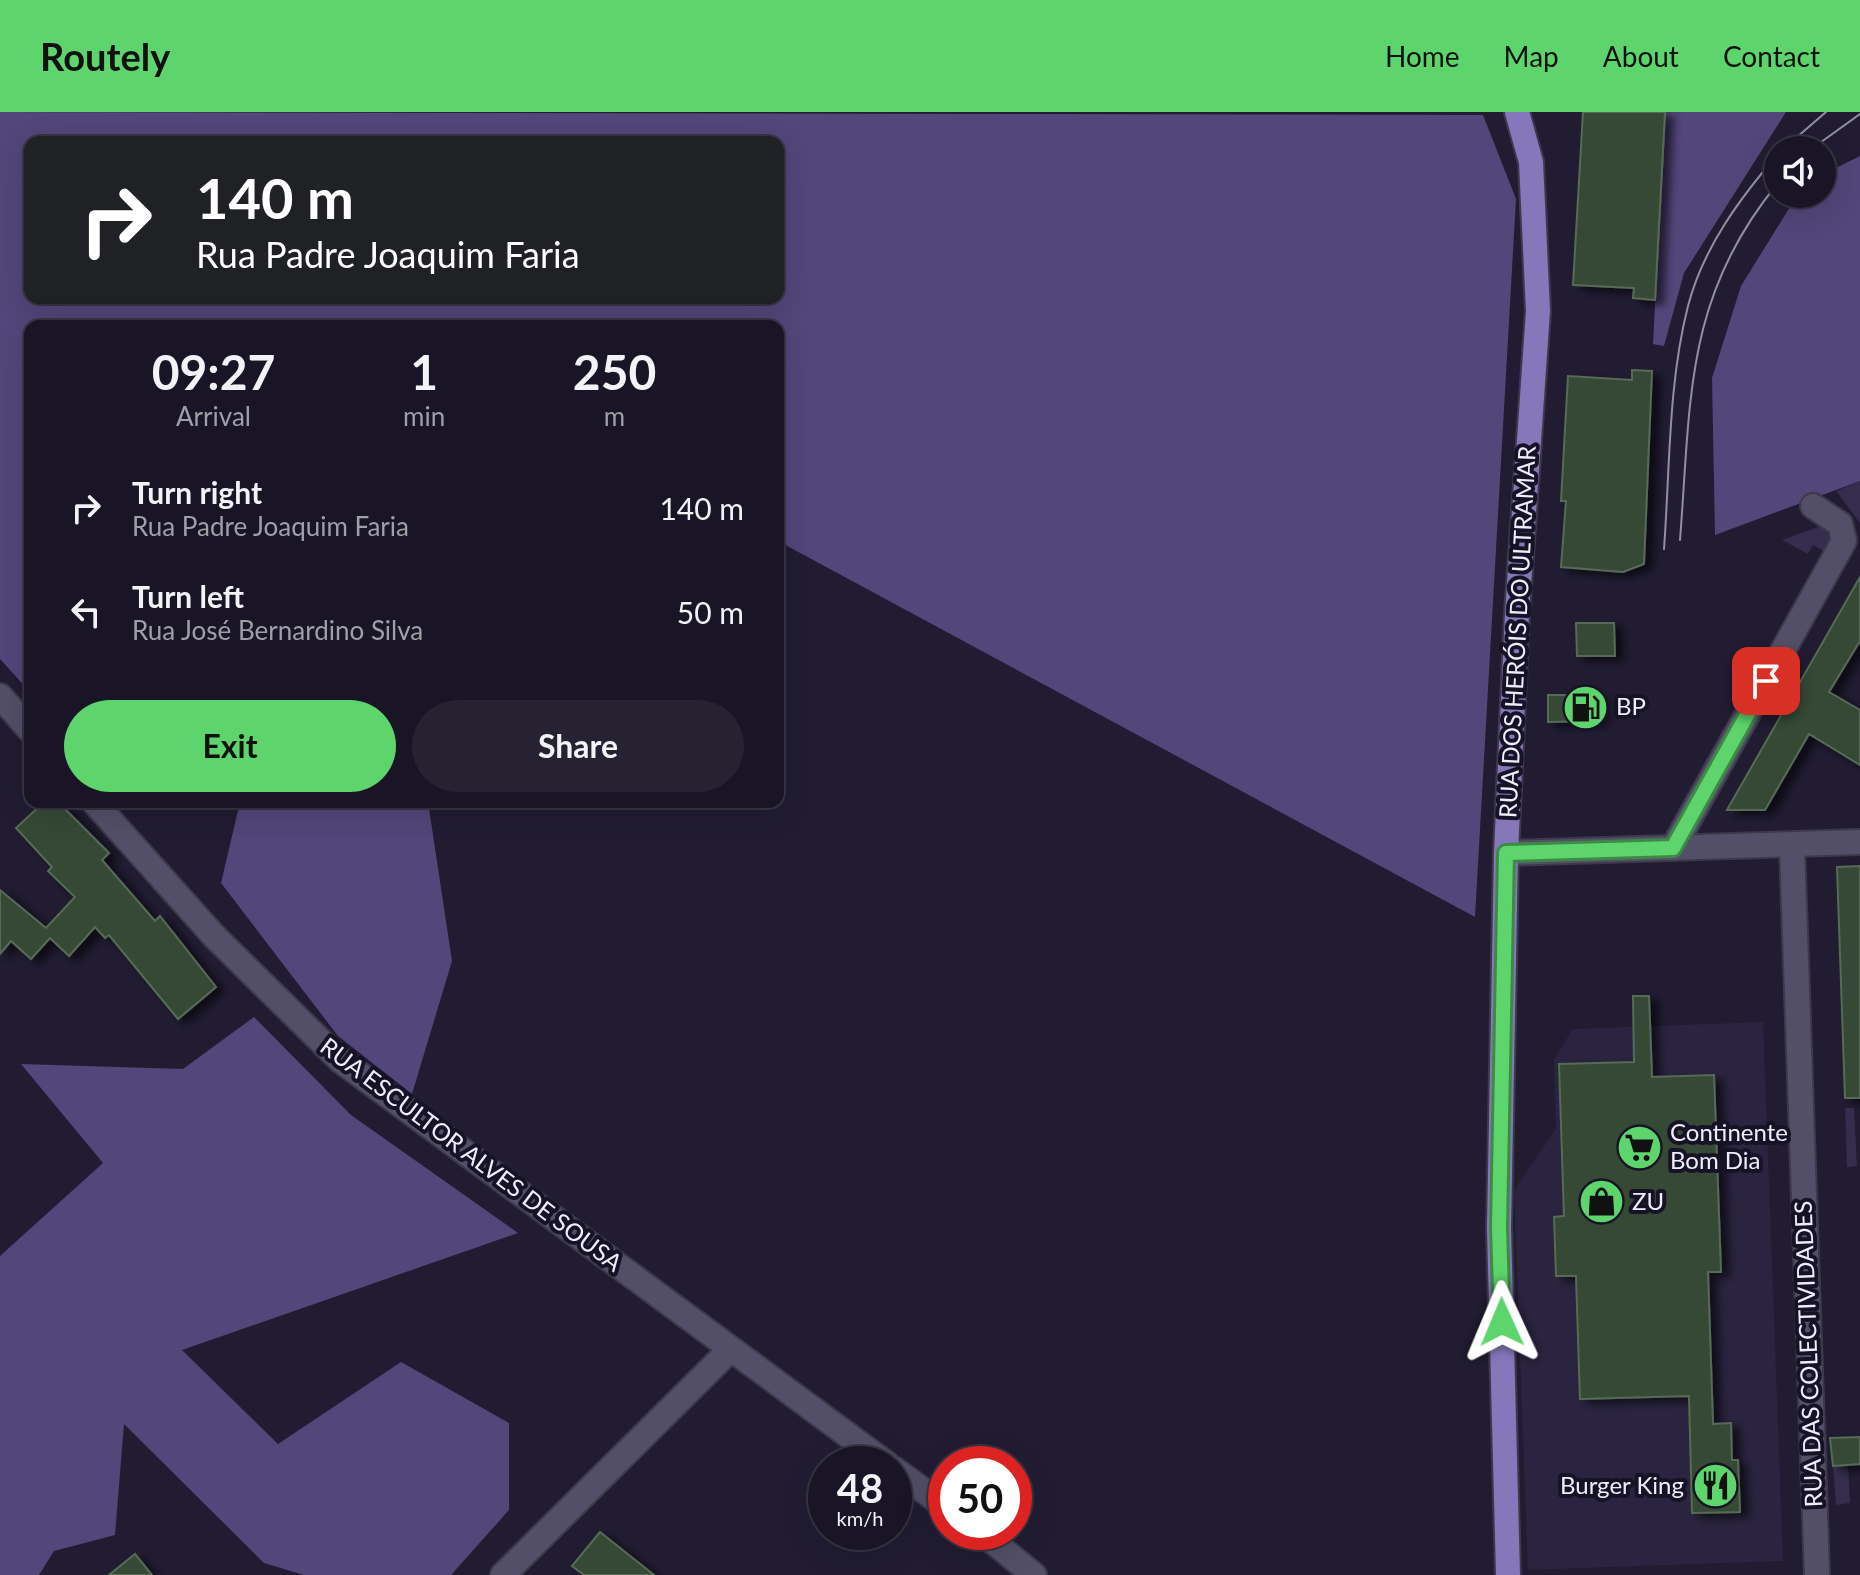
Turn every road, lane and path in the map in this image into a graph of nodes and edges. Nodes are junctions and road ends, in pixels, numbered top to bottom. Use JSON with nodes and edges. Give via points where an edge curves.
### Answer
{"nodes":[{"id":1,"x":1515,"y":116,"type":"edge"},
{"id":2,"x":1813,"y":506,"type":"dead end"},
{"id":3,"x":0,"y":696,"type":"edge"},
{"id":4,"x":24,"y":723,"type":"edge"},
{"id":5,"x":99,"y":808,"type":"edge"},
{"id":6,"x":1860,"y":842,"type":"edge"},
{"id":7,"x":1792,"y":846,"type":"junction"},
{"id":8,"x":1673,"y":848,"type":"junction"},
{"id":9,"x":1506,"y":853,"type":"junction"},
{"id":10,"x":730,"y":1350,"type":"junction"},
{"id":11,"x":862,"y":1446,"type":"edge"},
{"id":12,"x":1003,"y":1550,"type":"edge"},
{"id":13,"x":503,"y":1575,"type":"edge"},
{"id":14,"x":1034,"y":1575,"type":"edge"},
{"id":15,"x":1508,"y":1575,"type":"edge"},
{"id":16,"x":1817,"y":1575,"type":"edge"}],
"edges":[{"from":1,"to":9,"type":"main road","name":"RUA DOS HERÓIS DO ULTRAMAR","via":[[1531,162],[1538,311]]},
{"from":2,"to":8,"type":"street","via":[[1840,524],[1844,541]]},
{"from":3,"to":4,"type":"street"},
{"from":5,"to":10,"type":"street","name":"RUA ESCULTOR ALVES DE SOUSA","via":[[214,936],[340,1060]]},
{"from":6,"to":7,"type":"street"},
{"from":7,"to":8,"type":"street"},
{"from":7,"to":16,"type":"street","name":"RUA DAS COLECTIVIDADES"},
{"from":8,"to":9,"type":"street"},
{"from":9,"to":15,"type":"main road","name":"RUA DOS HERÓIS DO ULTRAMAR","via":[[1499,1228]]},
{"from":10,"to":11,"type":"street","name":"RUA ESCULTOR ALVES DE SOUSA"},
{"from":10,"to":13,"type":"street"},
{"from":12,"to":14,"type":"street"}]}
